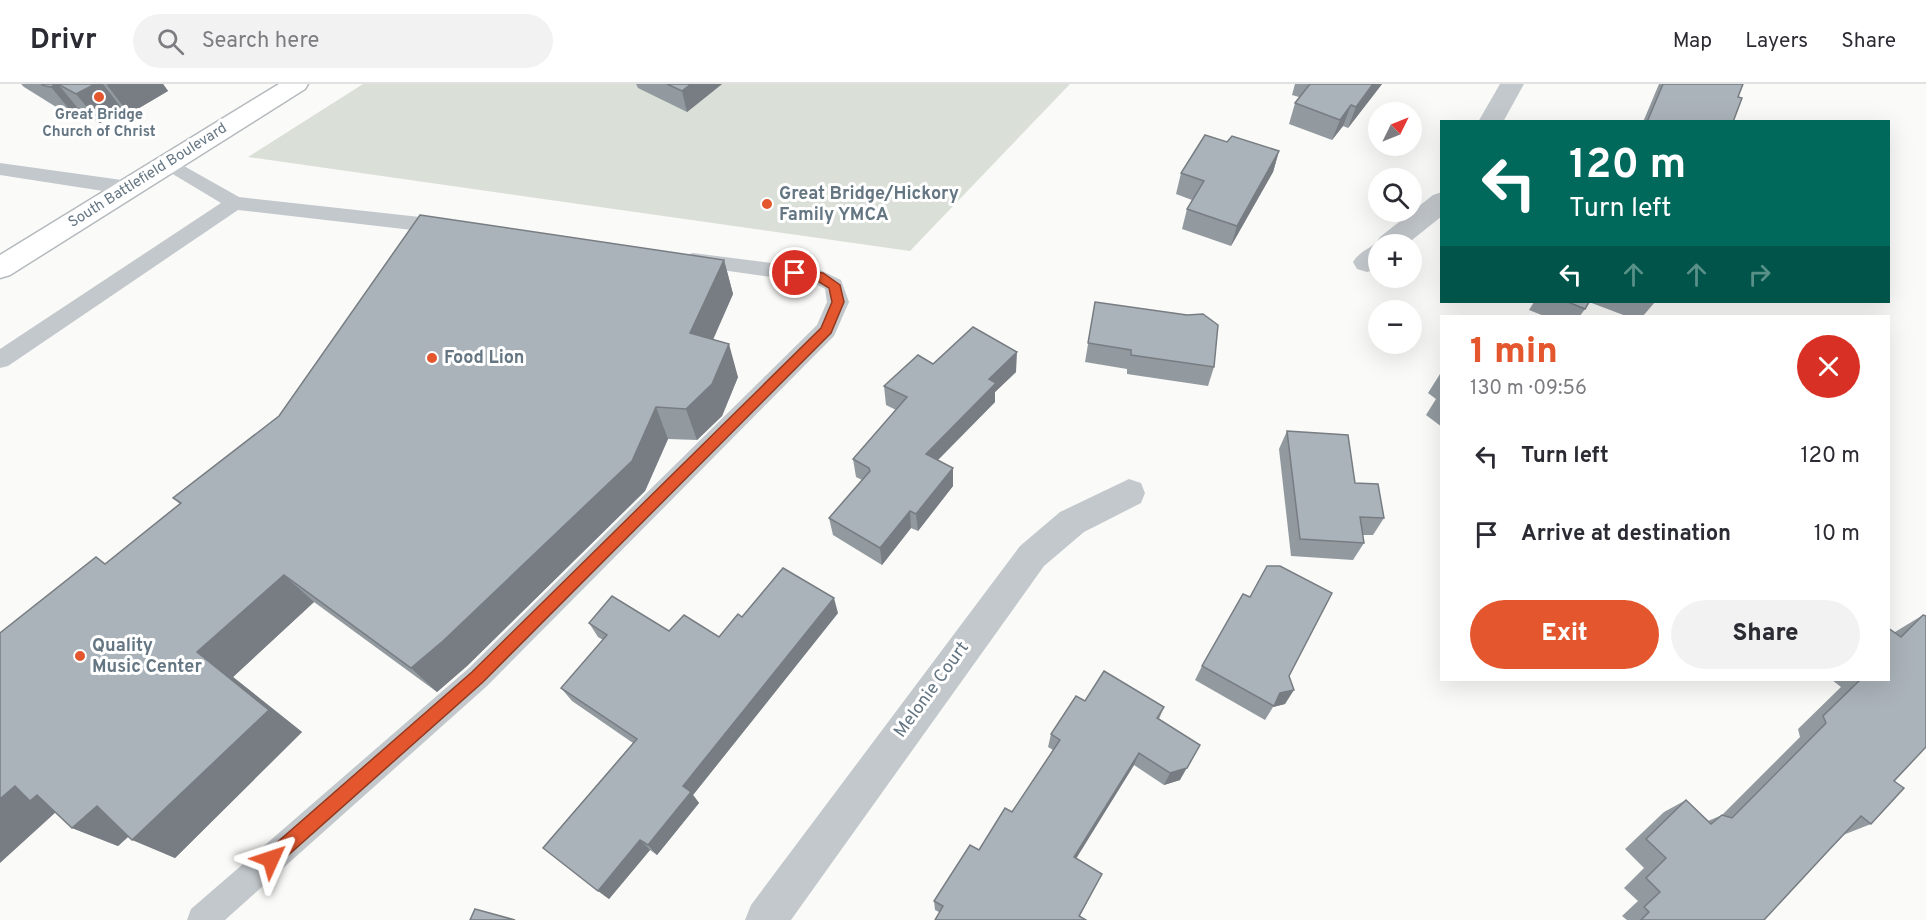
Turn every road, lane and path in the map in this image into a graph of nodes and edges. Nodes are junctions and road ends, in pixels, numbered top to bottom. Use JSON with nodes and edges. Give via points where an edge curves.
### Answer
{"nodes":[{"id":1,"x":296,"y":84,"type":"edge"},
{"id":2,"x":1512,"y":84,"type":"edge"},
{"id":3,"x":1491,"y":120,"type":"edge"},
{"id":4,"x":168,"y":163,"type":"junction"},
{"id":5,"x":0,"y":169,"type":"edge"},
{"id":6,"x":129,"y":188,"type":"junction"},
{"id":7,"x":235,"y":203,"type":"junction"},
{"id":8,"x":1440,"y":203,"type":"edge"},
{"id":9,"x":464,"y":229,"type":"edge"},
{"id":10,"x":1402,"y":234,"type":"edge"},
{"id":11,"x":665,"y":256,"type":"edge"},
{"id":12,"x":0,"y":268,"type":"edge"},
{"id":13,"x":0,"y":360,"type":"edge"},
{"id":14,"x":1129,"y":493,"type":"dead end"},
{"id":15,"x":202,"y":920,"type":"edge"},
{"id":16,"x":766,"y":920,"type":"edge"}],
"edges":[{"from":1,"to":4,"type":"main road","name":"South Battlefield Boulevard"},
{"from":2,"to":3,"type":"street"},
{"from":4,"to":6,"type":"main road","name":"South Battlefield Boulevard"},
{"from":4,"to":7,"type":"lane"},
{"from":5,"to":6,"type":"lane"},
{"from":6,"to":12,"type":"main road","name":"South Battlefield Boulevard"},
{"from":7,"to":9,"type":"lane","via":[[423,233]]},
{"from":7,"to":13,"type":"lane"},
{"from":8,"to":10,"type":"street"},
{"from":11,"to":15,"type":"lane","via":[[818,276],[834,285],[838,302],[826,330],[478,677]]},
{"from":14,"to":16,"type":"street","name":"Melonie Court","via":[[1072,522],[1032,556]]}]}
